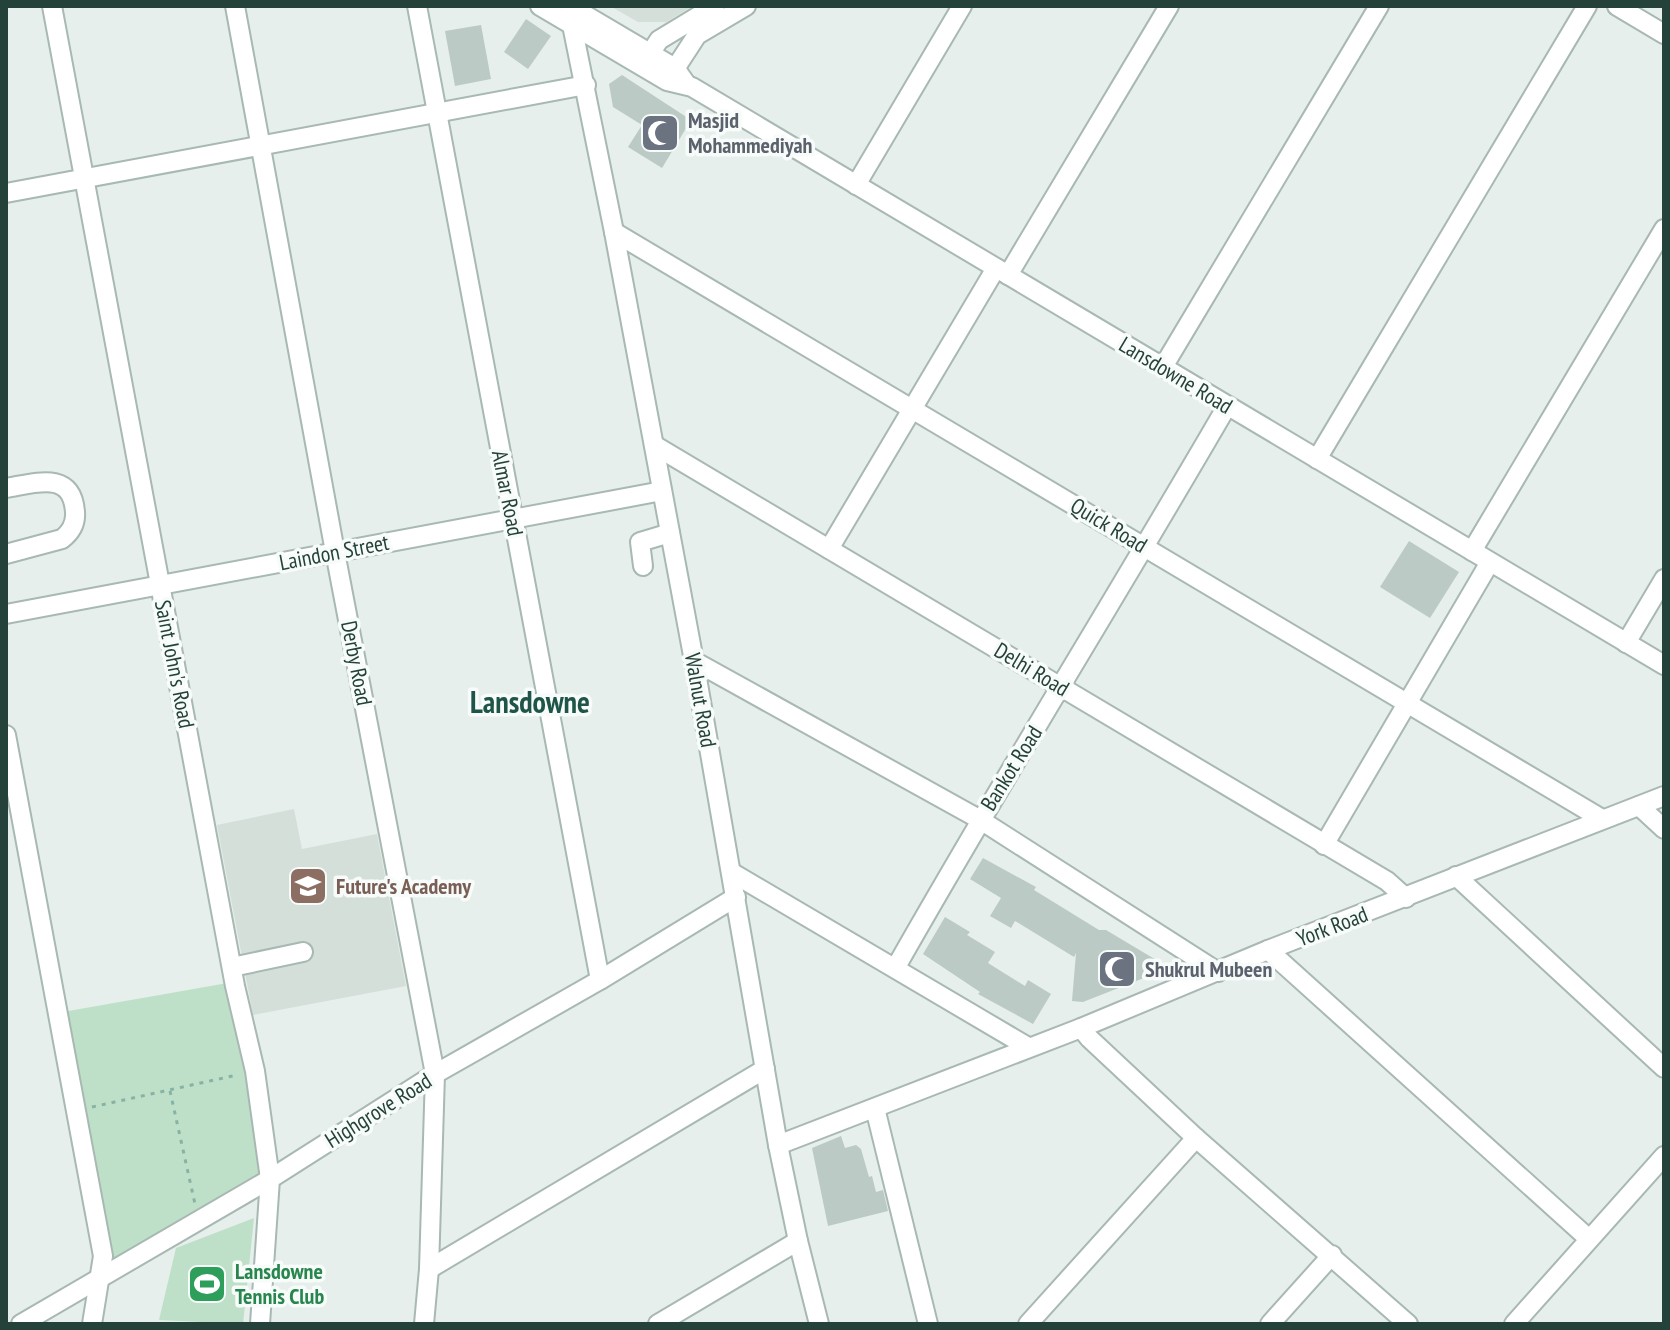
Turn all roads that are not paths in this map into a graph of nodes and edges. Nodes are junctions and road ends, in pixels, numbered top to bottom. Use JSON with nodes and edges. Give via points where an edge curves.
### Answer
{"nodes":[{"id":1,"x":52,"y":6,"type":"edge"},
{"id":2,"x":235,"y":6,"type":"edge"},
{"id":3,"x":417,"y":6,"type":"edge"},
{"id":4,"x":540,"y":6,"type":"edge"},
{"id":5,"x":570,"y":6,"type":"edge"},
{"id":6,"x":715,"y":6,"type":"edge"},
{"id":7,"x":746,"y":6,"type":"edge"},
{"id":8,"x":962,"y":6,"type":"edge"},
{"id":9,"x":1169,"y":6,"type":"edge"},
{"id":10,"x":1379,"y":6,"type":"edge"},
{"id":11,"x":1587,"y":6,"type":"edge"},
{"id":12,"x":1617,"y":6,"type":"edge"},
{"id":13,"x":572,"y":25,"type":"junction"},
{"id":14,"x":1664,"y":34,"type":"edge"},
{"id":15,"x":607,"y":46,"type":"junction"},
{"id":16,"x":646,"y":59,"type":"junction"},
{"id":17,"x":671,"y":74,"type":"junction"},
{"id":18,"x":585,"y":80,"type":"junction"},
{"id":19,"x":436,"y":112,"type":"junction"},
{"id":20,"x":261,"y":144,"type":"junction"},
{"id":21,"x":83,"y":178,"type":"junction"},
{"id":22,"x":856,"y":185,"type":"junction"},
{"id":23,"x":6,"y":193,"type":"edge"},
{"id":24,"x":1664,"y":229,"type":"edge"},
{"id":25,"x":614,"y":232,"type":"junction"},
{"id":26,"x":1002,"y":271,"type":"junction"},
{"id":27,"x":1163,"y":367,"type":"junction"},
{"id":28,"x":1227,"y":406,"type":"junction"},
{"id":29,"x":913,"y":408,"type":"junction"},
{"id":30,"x":654,"y":445,"type":"junction"},
{"id":31,"x":1317,"y":459,"type":"junction"},
{"id":32,"x":6,"y":488,"type":"edge"},
{"id":33,"x":662,"y":491,"type":"junction"},
{"id":34,"x":512,"y":519,"type":"junction"},
{"id":35,"x":670,"y":533,"type":"junction"},
{"id":36,"x":1145,"y":546,"type":"junction"},
{"id":37,"x":829,"y":549,"type":"junction"},
{"id":38,"x":1472,"y":551,"type":"junction"},
{"id":39,"x":335,"y":552,"type":"junction"},
{"id":40,"x":6,"y":554,"type":"edge"},
{"id":41,"x":1490,"y":562,"type":"junction"},
{"id":42,"x":643,"y":566,"type":"dead end"},
{"id":43,"x":1664,"y":579,"type":"edge"},
{"id":44,"x":160,"y":585,"type":"junction"},
{"id":45,"x":6,"y":614,"type":"edge"},
{"id":46,"x":1626,"y":643,"type":"junction"},
{"id":47,"x":694,"y":661,"type":"junction"},
{"id":48,"x":1664,"y":665,"type":"edge"},
{"id":49,"x":1062,"y":686,"type":"junction"},
{"id":50,"x":1408,"y":704,"type":"junction"},
{"id":51,"x":6,"y":735,"type":"edge"},
{"id":52,"x":1664,"y":796,"type":"edge"},
{"id":53,"x":1639,"y":806,"type":"junction"},
{"id":54,"x":979,"y":819,"type":"junction"},
{"id":55,"x":1602,"y":819,"type":"junction"},
{"id":56,"x":1664,"y":829,"type":"edge"},
{"id":57,"x":1324,"y":845,"type":"junction"},
{"id":58,"x":731,"y":872,"type":"junction"},
{"id":59,"x":1456,"y":876,"type":"junction"},
{"id":60,"x":736,"y":897,"type":"junction"},
{"id":61,"x":1406,"y":898,"type":"junction"},
{"id":62,"x":1268,"y":950,"type":"junction"},
{"id":63,"x":303,"y":952,"type":"dead end"},
{"id":64,"x":232,"y":967,"type":"junction"},
{"id":65,"x":896,"y":967,"type":"junction"},
{"id":66,"x":1218,"y":972,"type":"junction"},
{"id":67,"x":600,"y":980,"type":"junction"},
{"id":68,"x":1081,"y":1028,"type":"junction"},
{"id":69,"x":1028,"y":1047,"type":"junction"},
{"id":70,"x":1664,"y":1068,"type":"edge"},
{"id":71,"x":765,"y":1069,"type":"junction"},
{"id":72,"x":435,"y":1074,"type":"junction"},
{"id":73,"x":875,"y":1108,"type":"junction"},
{"id":74,"x":1196,"y":1138,"type":"junction"},
{"id":75,"x":778,"y":1145,"type":"junction"},
{"id":76,"x":1664,"y":1156,"type":"edge"},
{"id":77,"x":270,"y":1179,"type":"junction"},
{"id":78,"x":1589,"y":1239,"type":"junction"},
{"id":79,"x":798,"y":1241,"type":"junction"},
{"id":80,"x":1332,"y":1255,"type":"junction"},
{"id":81,"x":429,"y":1269,"type":"junction"},
{"id":82,"x":101,"y":1275,"type":"junction"},
{"id":83,"x":21,"y":1324,"type":"edge"},
{"id":84,"x":92,"y":1324,"type":"edge"},
{"id":85,"x":260,"y":1324,"type":"edge"},
{"id":86,"x":424,"y":1324,"type":"edge"},
{"id":87,"x":658,"y":1324,"type":"edge"},
{"id":88,"x":819,"y":1324,"type":"edge"},
{"id":89,"x":928,"y":1324,"type":"edge"},
{"id":90,"x":1028,"y":1324,"type":"edge"},
{"id":91,"x":1270,"y":1324,"type":"edge"},
{"id":92,"x":1408,"y":1324,"type":"edge"},
{"id":93,"x":1514,"y":1324,"type":"edge"}],
"edges":[{"from":1,"to":21,"type":"street","name":"Saint John's Road"},
{"from":2,"to":20,"type":"street","name":"Derby Road"},
{"from":3,"to":19,"type":"street","name":"Almar Road"},
{"from":4,"to":13,"type":"street","name":"Lansdowne Road"},
{"from":5,"to":16,"type":"street","name":"Lansdowne Road"},
{"from":6,"to":16,"type":"street","via":[[659,40]]},
{"from":7,"to":17,"type":"street","via":[[697,35]]},
{"from":8,"to":22,"type":"street"},
{"from":9,"to":26,"type":"street"},
{"from":10,"to":27,"type":"street"},
{"from":11,"to":31,"type":"street"},
{"from":12,"to":14,"type":"street"},
{"from":13,"to":15,"type":"street","name":"Lansdowne Road"},
{"from":13,"to":18,"type":"street","name":"Walnut Road"},
{"from":15,"to":16,"type":"street","name":"Lansdowne Road"},
{"from":15,"to":18,"type":"street","via":[[592,59]]},
{"from":16,"to":17,"type":"street","name":"Lansdowne Road"},
{"from":17,"to":22,"type":"street","name":"Lansdowne Road"},
{"from":18,"to":19,"type":"street"},
{"from":18,"to":25,"type":"street","name":"Walnut Road"},
{"from":19,"to":20,"type":"street"},
{"from":19,"to":34,"type":"street","name":"Almar Road"},
{"from":20,"to":21,"type":"street"},
{"from":20,"to":39,"type":"street","name":"Derby Road"},
{"from":21,"to":23,"type":"street"},
{"from":21,"to":44,"type":"street","name":"Saint John's Road"},
{"from":22,"to":26,"type":"street","name":"Lansdowne Road"},
{"from":24,"to":38,"type":"street"},
{"from":25,"to":29,"type":"street","name":"Quick Road"},
{"from":25,"to":30,"type":"street","name":"Walnut Road"},
{"from":26,"to":27,"type":"street","name":"Lansdowne Road"},
{"from":26,"to":29,"type":"street"},
{"from":27,"to":28,"type":"street","name":"Lansdowne Road"},
{"from":28,"to":31,"type":"street","name":"Lansdowne Road"},
{"from":28,"to":36,"type":"street","name":"Bankot Road"},
{"from":29,"to":36,"type":"street","name":"Quick Road"},
{"from":29,"to":37,"type":"street"},
{"from":30,"to":33,"type":"street","name":"Walnut Road"},
{"from":30,"to":37,"type":"street","name":"Delhi Road"},
{"from":31,"to":38,"type":"street","name":"Lansdowne Road"},
{"from":32,"to":40,"type":"street","via":[[49,482],[67,487],[76,518],[62,539]]},
{"from":33,"to":34,"type":"street","name":"Laindon Street"},
{"from":33,"to":35,"type":"street","name":"Walnut Road"},
{"from":34,"to":39,"type":"street","name":"Laindon Street"},
{"from":34,"to":67,"type":"street","name":"Almar Road"},
{"from":35,"to":42,"type":"street","via":[[640,542]]},
{"from":35,"to":47,"type":"street","name":"Walnut Road"},
{"from":36,"to":49,"type":"street","name":"Bankot Road"},
{"from":36,"to":50,"type":"street","name":"Quick Road"},
{"from":37,"to":49,"type":"street","name":"Delhi Road"},
{"from":38,"to":41,"type":"street","name":"Lansdowne Road"},
{"from":39,"to":44,"type":"street","name":"Laindon Street"},
{"from":39,"to":72,"type":"street","name":"Derby Road"},
{"from":41,"to":46,"type":"street","name":"Lansdowne Road"},
{"from":41,"to":50,"type":"street"},
{"from":43,"to":46,"type":"street"},
{"from":44,"to":45,"type":"street","name":"Laindon Street"},
{"from":44,"to":64,"type":"street","name":"Saint John's Road"},
{"from":46,"to":48,"type":"street","name":"Lansdowne Road"},
{"from":47,"to":54,"type":"street"},
{"from":47,"to":58,"type":"street","name":"Walnut Road"},
{"from":49,"to":54,"type":"street","name":"Bankot Road"},
{"from":49,"to":57,"type":"street","name":"Delhi Road"},
{"from":50,"to":55,"type":"street","name":"Quick Road"},
{"from":50,"to":57,"type":"street"},
{"from":51,"to":82,"type":"street","via":[[103,1256]]},
{"from":52,"to":53,"type":"street","name":"York Road"},
{"from":53,"to":55,"type":"street","name":"York Road"},
{"from":53,"to":56,"type":"street"},
{"from":54,"to":65,"type":"street","name":"Bankot Road"},
{"from":54,"to":66,"type":"street"},
{"from":55,"to":59,"type":"street","name":"York Road"},
{"from":57,"to":61,"type":"street","name":"Delhi Road"},
{"from":58,"to":60,"type":"street","name":"Walnut Road"},
{"from":58,"to":65,"type":"street"},
{"from":59,"to":61,"type":"street","name":"York Road"},
{"from":59,"to":70,"type":"street"},
{"from":60,"to":67,"type":"street","name":"Highgrove Road"},
{"from":60,"to":71,"type":"street","name":"Walnut Road"},
{"from":61,"to":62,"type":"street","name":"York Road"},
{"from":62,"to":66,"type":"street","name":"York Road"},
{"from":62,"to":78,"type":"street"},
{"from":63,"to":64,"type":"street"},
{"from":64,"to":77,"type":"street","name":"Saint John's Road","via":[[255,1071]]},
{"from":65,"to":69,"type":"street"},
{"from":66,"to":68,"type":"street","name":"York Road"},
{"from":67,"to":72,"type":"street","name":"Highgrove Road"},
{"from":68,"to":69,"type":"street","name":"York Road"},
{"from":68,"to":74,"type":"street"},
{"from":69,"to":73,"type":"street","name":"York Road"},
{"from":71,"to":75,"type":"street","name":"Walnut Road"},
{"from":71,"to":81,"type":"street"},
{"from":72,"to":77,"type":"street","name":"Highgrove Road"},
{"from":72,"to":81,"type":"street","name":"Derby Road"},
{"from":73,"to":75,"type":"street","name":"York Road"},
{"from":73,"to":89,"type":"street"},
{"from":74,"to":80,"type":"street"},
{"from":74,"to":90,"type":"street"},
{"from":75,"to":79,"type":"street","name":"Walnut Road"},
{"from":76,"to":78,"type":"street"},
{"from":77,"to":82,"type":"street","name":"Highgrove Road"},
{"from":77,"to":85,"type":"street","name":"Saint John's Road"},
{"from":78,"to":93,"type":"street"},
{"from":79,"to":87,"type":"street"},
{"from":79,"to":88,"type":"street","name":"Walnut Road"},
{"from":80,"to":91,"type":"street"},
{"from":80,"to":92,"type":"street"},
{"from":81,"to":86,"type":"street","name":"Derby Road"},
{"from":82,"to":83,"type":"street","name":"Highgrove Road"},
{"from":82,"to":84,"type":"street"}]}
